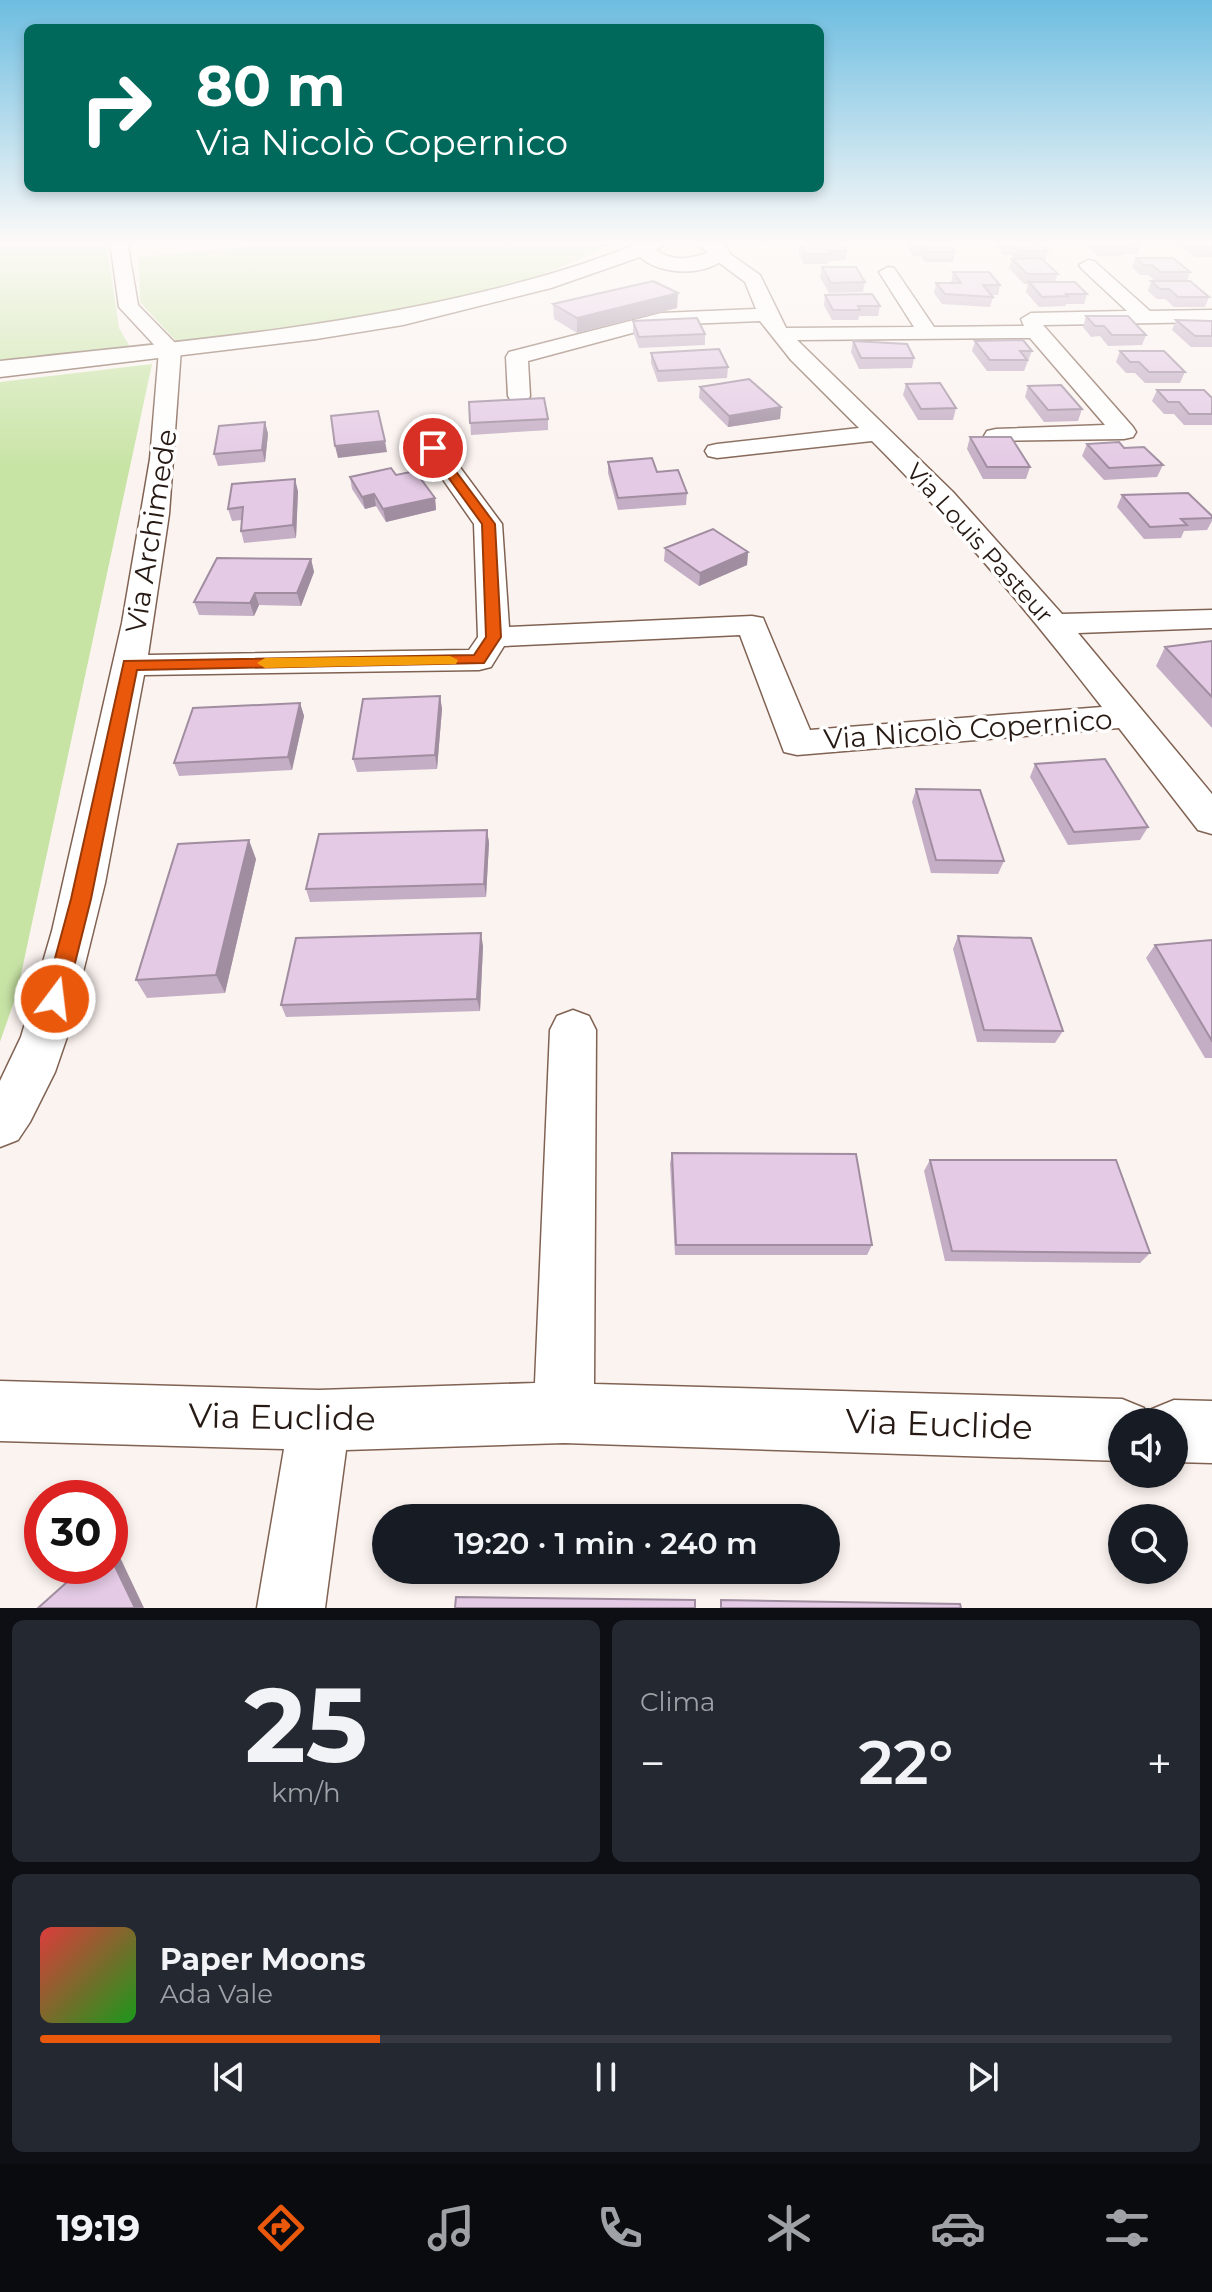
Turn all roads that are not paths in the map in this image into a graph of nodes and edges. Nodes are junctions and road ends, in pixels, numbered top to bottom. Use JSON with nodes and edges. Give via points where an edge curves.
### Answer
{"nodes":[{"id":1,"x":138,"y":316,"type":"edge"},
{"id":2,"x":410,"y":316,"type":"edge"},
{"id":3,"x":771,"y":316,"type":"edge"},
{"id":4,"x":917,"y":316,"type":"edge"},
{"id":5,"x":1209,"y":316,"type":"edge"},
{"id":6,"x":1145,"y":317,"type":"joint"},
{"id":7,"x":774,"y":324,"type":"junction"},
{"id":8,"x":923,"y":326,"type":"junction"},
{"id":9,"x":1033,"y":326,"type":"junction"},
{"id":10,"x":170,"y":349,"type":"junction"},
{"id":11,"x":0,"y":369,"type":"edge"},
{"id":12,"x":519,"y":396,"type":"edge"},
{"id":13,"x":875,"y":433,"type":"junction"},
{"id":14,"x":996,"y":436,"type":"edge"},
{"id":15,"x":433,"y":448,"type":"dead end"},
{"id":16,"x":717,"y":451,"type":"dead end"},
{"id":17,"x":1212,"y":619,"type":"edge"},
{"id":18,"x":1054,"y":624,"type":"junction"},
{"id":19,"x":494,"y":637,"type":"junction"},
{"id":20,"x":130,"y":665,"type":"junction"},
{"id":21,"x":1131,"y":716,"type":"junction"},
{"id":22,"x":1212,"y":820,"type":"edge"},
{"id":23,"x":573,"y":1030,"type":"dead end"},
{"id":24,"x":0,"y":1123,"type":"edge"},
{"id":25,"x":0,"y":1411,"type":"edge"},
{"id":26,"x":564,"y":1413,"type":"junction"},
{"id":27,"x":319,"y":1420,"type":"junction"},
{"id":28,"x":1108,"y":1430,"type":"edge"},
{"id":29,"x":1188,"y":1431,"type":"edge"},
{"id":30,"x":1212,"y":1432,"type":"edge"},
{"id":31,"x":291,"y":1608,"type":"edge"}],
"edges":[{"from":1,"to":10,"type":"street"},
{"from":2,"to":10,"type":"street"},
{"from":3,"to":7,"type":"street","name":"Via Louis Pasteur"},
{"from":4,"to":8,"type":"street"},
{"from":5,"to":6,"type":"street"},
{"from":6,"to":9,"type":"street"},
{"from":7,"to":8,"type":"street"},
{"from":7,"to":12,"type":"street","via":[[661,319],[517,357]]},
{"from":7,"to":13,"type":"street","name":"Via Louis Pasteur"},
{"from":8,"to":9,"type":"street"},
{"from":9,"to":14,"type":"street","via":[[1124,432]]},
{"from":10,"to":11,"type":"street"},
{"from":10,"to":20,"type":"street","name":"Via Archimede","via":[[169,421]]},
{"from":13,"to":16,"type":"street"},
{"from":13,"to":18,"type":"street","name":"Via Louis Pasteur","via":[[944,498]]},
{"from":15,"to":19,"type":"street","via":[[488,524]]},
{"from":17,"to":18,"type":"street"},
{"from":18,"to":21,"type":"street","name":"Via Louis Pasteur"},
{"from":19,"to":20,"type":"street","via":[[479,660]]},
{"from":19,"to":21,"type":"street","name":"Via Nicolò Copernico","via":[[752,625],[797,743]]},
{"from":20,"to":24,"type":"street","name":"Via Archimede","via":[[75,928],[40,1056]]},
{"from":21,"to":22,"type":"street","name":"Via Louis Pasteur"},
{"from":23,"to":26,"type":"street"},
{"from":25,"to":27,"type":"street","name":"Via Euclide"},
{"from":26,"to":27,"type":"street","name":"Via Euclide"},
{"from":26,"to":28,"type":"street","name":"Via Euclide"},
{"from":27,"to":31,"type":"street"},
{"from":29,"to":30,"type":"street"}]}
